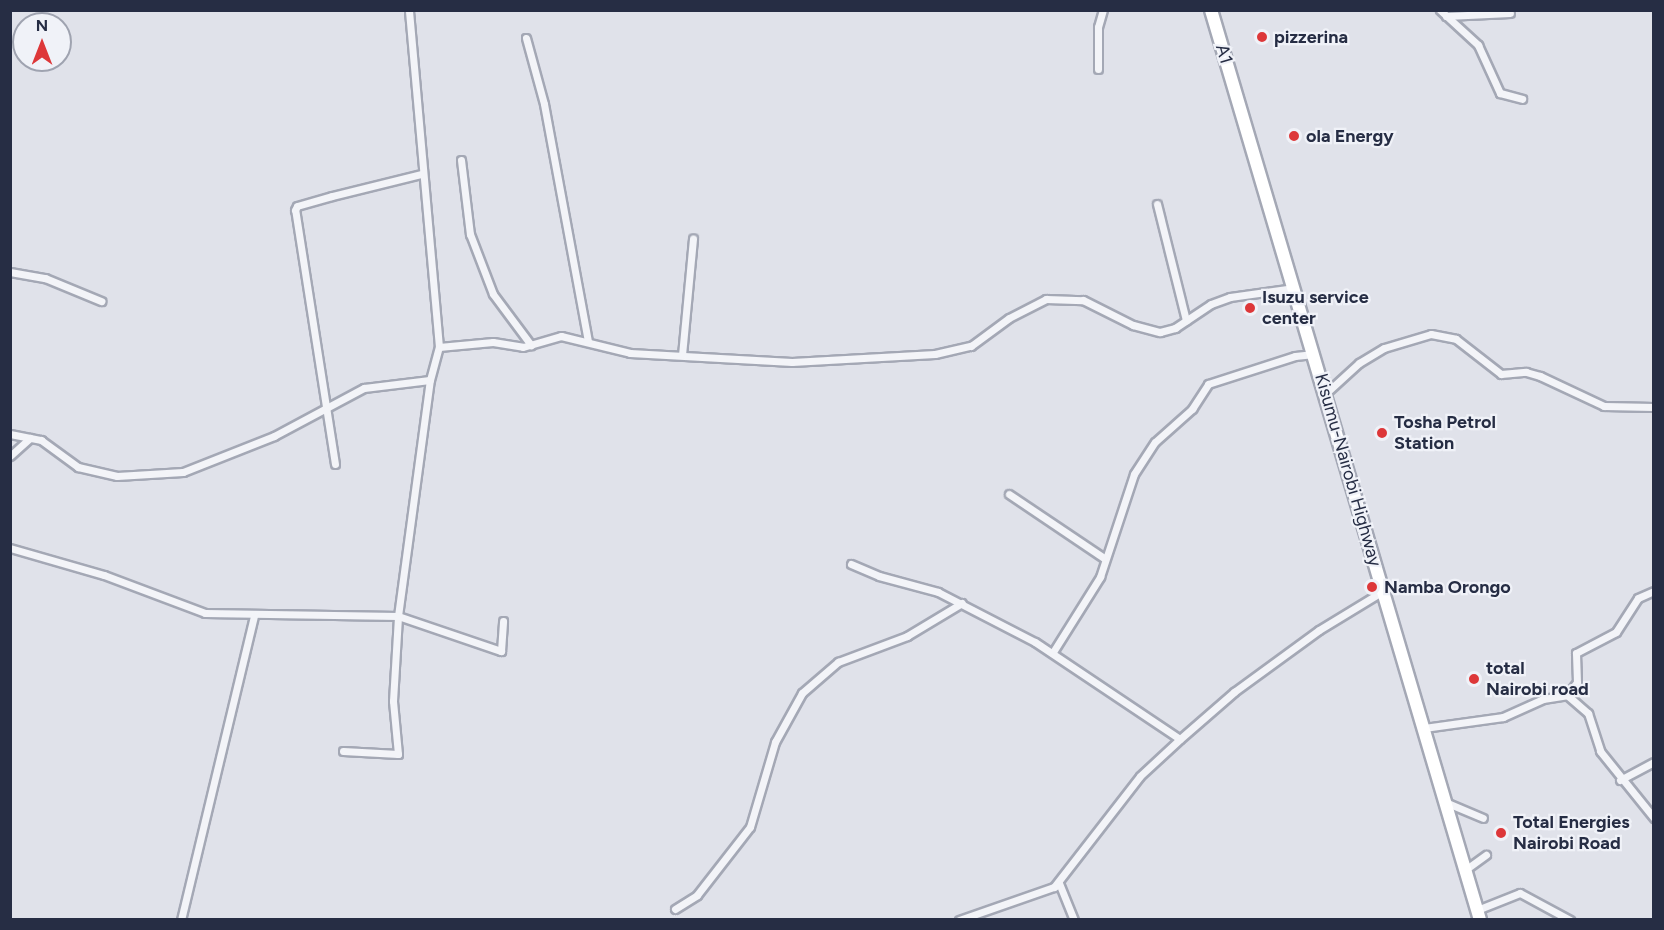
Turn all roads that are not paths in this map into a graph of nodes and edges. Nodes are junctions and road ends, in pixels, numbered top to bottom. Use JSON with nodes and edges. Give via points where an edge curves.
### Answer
{"nodes":[{"id":1,"x":409,"y":10,"type":"edge"},
{"id":2,"x":1103,"y":10,"type":"edge"},
{"id":3,"x":1211,"y":10,"type":"edge"},
{"id":4,"x":1443,"y":13,"type":"edge"},
{"id":5,"x":1510,"y":13,"type":"dead end"},
{"id":6,"x":526,"y":38,"type":"dead end"},
{"id":7,"x":1098,"y":69,"type":"dead end"},
{"id":8,"x":1522,"y":99,"type":"dead end"},
{"id":9,"x":1246,"y":124,"type":"joint"},
{"id":10,"x":461,"y":160,"type":"dead end"},
{"id":11,"x":421,"y":174,"type":"junction"},
{"id":12,"x":1157,"y":204,"type":"dead end"},
{"id":13,"x":693,"y":239,"type":"dead end"},
{"id":14,"x":10,"y":272,"type":"edge"},
{"id":15,"x":1294,"y":288,"type":"junction"},
{"id":16,"x":101,"y":301,"type":"dead end"},
{"id":17,"x":1186,"y":320,"type":"junction"},
{"id":18,"x":588,"y":340,"type":"junction"},
{"id":19,"x":531,"y":345,"type":"junction"},
{"id":20,"x":438,"y":347,"type":"junction"},
{"id":21,"x":1314,"y":354,"type":"junction"},
{"id":22,"x":682,"y":355,"type":"junction"},
{"id":23,"x":430,"y":380,"type":"junction"},
{"id":24,"x":1325,"y":394,"type":"junction"},
{"id":25,"x":327,"y":405,"type":"junction"},
{"id":26,"x":1653,"y":407,"type":"edge"},
{"id":27,"x":10,"y":434,"type":"edge"},
{"id":28,"x":30,"y":438,"type":"junction"},
{"id":29,"x":10,"y":456,"type":"edge"},
{"id":30,"x":335,"y":464,"type":"dead end"},
{"id":31,"x":1009,"y":494,"type":"dead end"},
{"id":32,"x":10,"y":548,"type":"edge"},
{"id":33,"x":1104,"y":558,"type":"junction"},
{"id":34,"x":851,"y":564,"type":"dead end"},
{"id":35,"x":1383,"y":591,"type":"junction"},
{"id":36,"x":1653,"y":591,"type":"edge"},
{"id":37,"x":962,"y":603,"type":"junction"},
{"id":38,"x":254,"y":616,"type":"junction"},
{"id":39,"x":398,"y":616,"type":"junction"},
{"id":40,"x":503,"y":621,"type":"dead end"},
{"id":41,"x":1053,"y":652,"type":"junction"},
{"id":42,"x":1567,"y":695,"type":"junction"},
{"id":43,"x":1424,"y":728,"type":"junction"},
{"id":44,"x":1180,"y":739,"type":"junction"},
{"id":45,"x":343,"y":751,"type":"dead end"},
{"id":46,"x":1653,"y":762,"type":"edge"},
{"id":47,"x":1620,"y":780,"type":"junction"},
{"id":48,"x":1445,"y":802,"type":"junction"},
{"id":49,"x":1483,"y":818,"type":"dead end"},
{"id":50,"x":1653,"y":818,"type":"edge"},
{"id":51,"x":1486,"y":855,"type":"dead end"},
{"id":52,"x":1465,"y":870,"type":"junction"},
{"id":53,"x":1059,"y":883,"type":"junction"},
{"id":54,"x":675,"y":909,"type":"dead end"},
{"id":55,"x":1478,"y":915,"type":"edge"},
{"id":56,"x":182,"y":920,"type":"edge"},
{"id":57,"x":959,"y":920,"type":"edge"},
{"id":58,"x":1074,"y":920,"type":"edge"},
{"id":59,"x":1570,"y":920,"type":"edge"}],
"edges":[{"from":1,"to":11,"type":"street"},
{"from":2,"to":7,"type":"street","via":[[1098,27]]},
{"from":3,"to":9,"type":"highway","name":"A1","number":"A1"},
{"from":4,"to":5,"type":"street"},
{"from":4,"to":8,"type":"street","via":[[1478,45],[1500,93]]},
{"from":6,"to":18,"type":"street","via":[[544,104]]},
{"from":9,"to":15,"type":"highway","name":"Kisumu-Nairobi Highway","number":"A1"},
{"from":10,"to":19,"type":"street","via":[[470,234],[493,294]]},
{"from":11,"to":20,"type":"street"},
{"from":11,"to":25,"type":"street","via":[[297,206],[320,383]]},
{"from":12,"to":17,"type":"street"},
{"from":13,"to":22,"type":"street"},
{"from":14,"to":16,"type":"street","via":[[45,278]]},
{"from":15,"to":17,"type":"street","via":[[1230,297]]},
{"from":15,"to":21,"type":"highway","name":"Kisumu-Nairobi Highway","number":"A1"},
{"from":17,"to":22,"type":"street","via":[[1169,331],[1150,331],[1100,306],[1066,297],[1032,305],[955,352],[809,362]]},
{"from":18,"to":19,"type":"street","via":[[561,336]]},
{"from":18,"to":22,"type":"street","via":[[630,353]]},
{"from":19,"to":20,"type":"street","via":[[473,342]]},
{"from":20,"to":23,"type":"street"},
{"from":21,"to":24,"type":"highway","name":"Kisumu-Nairobi Highway","number":"A1"},
{"from":21,"to":33,"type":"street","via":[[1221,378],[1202,389],[1191,409],[1143,459]]},
{"from":23,"to":25,"type":"street","via":[[364,388]]},
{"from":23,"to":39,"type":"street"},
{"from":24,"to":26,"type":"street","via":[[1359,363],[1383,348],[1431,334],[1456,339],[1502,374],[1526,372],[1540,376],[1605,406]]},
{"from":24,"to":35,"type":"highway","name":"Kisumu-Nairobi Highway","number":"A1"},
{"from":25,"to":28,"type":"street","via":[[236,453],[183,472],[117,476],[78,467]]},
{"from":25,"to":30,"type":"street"},
{"from":27,"to":28,"type":"street"},
{"from":28,"to":29,"type":"street"},
{"from":31,"to":33,"type":"street"},
{"from":32,"to":38,"type":"street","via":[[104,575],[205,613]]},
{"from":33,"to":41,"type":"street","via":[[1100,577]]},
{"from":34,"to":37,"type":"street"},
{"from":35,"to":43,"type":"highway","name":"Kisumu-Nairobi Highway","number":"A1"},
{"from":35,"to":44,"type":"street","via":[[1319,630],[1234,692]]},
{"from":36,"to":42,"type":"street","via":[[1638,598],[1616,632],[1576,653],[1577,682]]},
{"from":37,"to":41,"type":"street"},
{"from":37,"to":54,"type":"street","via":[[907,636],[838,662],[802,693],[775,742],[750,827],[697,895]]},
{"from":38,"to":39,"type":"street"},
{"from":38,"to":56,"type":"street"},
{"from":39,"to":40,"type":"street","via":[[501,651]]},
{"from":39,"to":45,"type":"street","via":[[393,701],[398,754]]},
{"from":41,"to":44,"type":"street"},
{"from":42,"to":43,"type":"street","via":[[1543,699],[1503,717]]},
{"from":42,"to":47,"type":"street","via":[[1588,713],[1600,751]]},
{"from":43,"to":48,"type":"highway","name":"Kisumu-Nairobi Highway","number":"A1"},
{"from":44,"to":53,"type":"street","via":[[1140,776]]},
{"from":46,"to":47,"type":"street"},
{"from":47,"to":50,"type":"street"},
{"from":48,"to":49,"type":"street"},
{"from":48,"to":52,"type":"highway","name":"Kisumu-Nairobi Highway","number":"A1"},
{"from":51,"to":52,"type":"street"},
{"from":52,"to":55,"type":"highway","name":"Kisumu-Nairobi Highway","number":"A1"},
{"from":53,"to":57,"type":"street","via":[[1045,892]]},
{"from":53,"to":58,"type":"street"},
{"from":55,"to":59,"type":"street","via":[[1520,893]]}]}
